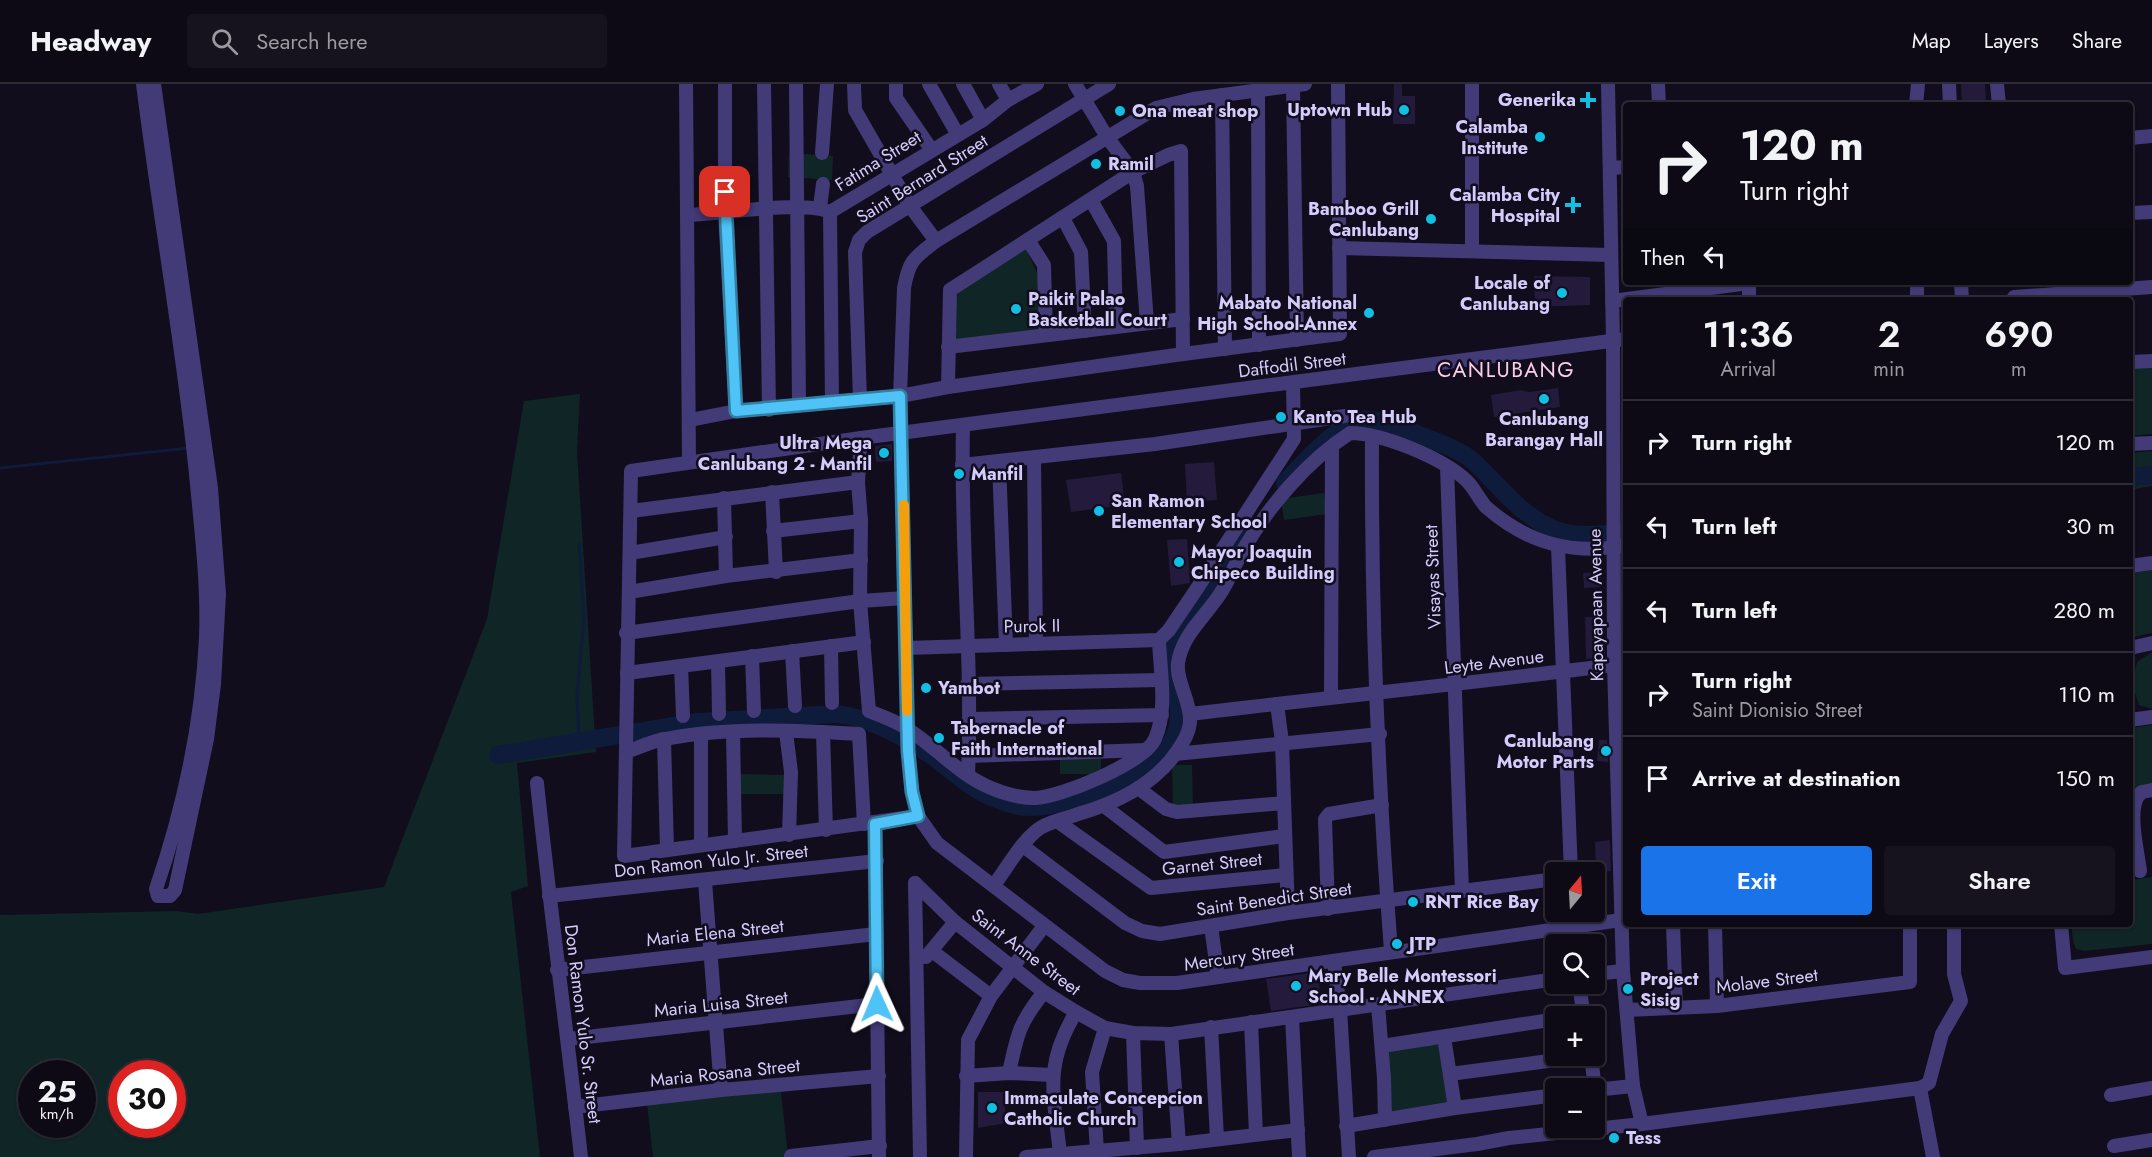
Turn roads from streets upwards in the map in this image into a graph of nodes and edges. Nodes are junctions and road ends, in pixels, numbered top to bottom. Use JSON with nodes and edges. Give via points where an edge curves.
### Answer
{"nodes":[{"id":1,"x":143,"y":84,"type":"edge"},
{"id":2,"x":154,"y":84,"type":"edge"},
{"id":3,"x":686,"y":84,"type":"edge"},
{"id":4,"x":725,"y":84,"type":"edge"},
{"id":5,"x":764,"y":84,"type":"edge"},
{"id":6,"x":796,"y":84,"type":"edge"},
{"id":7,"x":827,"y":84,"type":"edge"},
{"id":8,"x":854,"y":84,"type":"edge"},
{"id":9,"x":896,"y":84,"type":"edge"},
{"id":10,"x":929,"y":84,"type":"edge"},
{"id":11,"x":963,"y":84,"type":"edge"},
{"id":12,"x":999,"y":84,"type":"edge"},
{"id":13,"x":1036,"y":84,"type":"edge"},
{"id":14,"x":1075,"y":84,"type":"edge"},
{"id":15,"x":1109,"y":84,"type":"edge"},
{"id":16,"x":1338,"y":84,"type":"edge"},
{"id":17,"x":1472,"y":84,"type":"edge"},
{"id":18,"x":1608,"y":84,"type":"edge"},
{"id":19,"x":1658,"y":84,"type":"edge"},
{"id":20,"x":1918,"y":84,"type":"edge"},
{"id":21,"x":1949,"y":84,"type":"edge"},
{"id":22,"x":1997,"y":84,"type":"edge"},
{"id":23,"x":1299,"y":85,"type":"edge"},
{"id":24,"x":1258,"y":91,"type":"junction"},
{"id":25,"x":1222,"y":95,"type":"junction"},
{"id":26,"x":1008,"y":100,"type":"junction"},
{"id":27,"x":1085,"y":100,"type":"junction"},
{"id":28,"x":1659,"y":102,"type":"edge"},
{"id":29,"x":1916,"y":102,"type":"edge"},
{"id":30,"x":1950,"y":102,"type":"edge"},
{"id":31,"x":1999,"y":102,"type":"edge"},
{"id":32,"x":983,"y":120,"type":"junction"},
{"id":33,"x":958,"y":135,"type":"junction"},
{"id":34,"x":1107,"y":136,"type":"junction"},
{"id":35,"x":2152,"y":136,"type":"edge"},
{"id":36,"x":2133,"y":138,"type":"edge"},
{"id":37,"x":931,"y":149,"type":"junction"},
{"id":38,"x":822,"y":153,"type":"dead end"},
{"id":39,"x":1623,"y":167,"type":"edge"},
{"id":40,"x":1610,"y":168,"type":"junction"},
{"id":41,"x":1133,"y":172,"type":"junction"},
{"id":42,"x":892,"y":174,"type":"junction"},
{"id":43,"x":823,"y":184,"type":"dead end"},
{"id":44,"x":1090,"y":201,"type":"junction"},
{"id":45,"x":910,"y":206,"type":"junction"},
{"id":46,"x":798,"y":207,"type":"junction"},
{"id":47,"x":767,"y":209,"type":"junction"},
{"id":48,"x":825,"y":210,"type":"junction"},
{"id":49,"x":2152,"y":212,"type":"edge"},
{"id":50,"x":725,"y":213,"type":"junction"},
{"id":51,"x":2133,"y":213,"type":"edge"},
{"id":52,"x":687,"y":215,"type":"junction"},
{"id":53,"x":1063,"y":218,"type":"junction"},
{"id":54,"x":1028,"y":240,"type":"junction"},
{"id":55,"x":936,"y":241,"type":"junction"},
{"id":56,"x":1339,"y":248,"type":"junction"},
{"id":57,"x":1472,"y":251,"type":"junction"},
{"id":58,"x":1611,"y":255,"type":"junction"},
{"id":59,"x":1708,"y":285,"type":"edge"},
{"id":60,"x":2152,"y":287,"type":"edge"},
{"id":61,"x":1666,"y":288,"type":"edge"},
{"id":62,"x":2092,"y":296,"type":"edge"},
{"id":63,"x":1629,"y":297,"type":"edge"},
{"id":64,"x":2066,"y":297,"type":"edge"},
{"id":65,"x":1623,"y":298,"type":"edge"},
{"id":66,"x":1612,"y":301,"type":"junction"},
{"id":67,"x":1183,"y":319,"type":"junction"},
{"id":68,"x":1147,"y":323,"type":"junction"},
{"id":69,"x":1116,"y":327,"type":"junction"},
{"id":70,"x":1085,"y":331,"type":"junction"},
{"id":71,"x":1046,"y":335,"type":"junction"},
{"id":72,"x":1297,"y":340,"type":"junction"},
{"id":73,"x":1619,"y":340,"type":"edge"},
{"id":74,"x":1259,"y":345,"type":"junction"},
{"id":75,"x":948,"y":347,"type":"junction"},
{"id":76,"x":1225,"y":350,"type":"junction"},
{"id":77,"x":1183,"y":354,"type":"junction"},
{"id":78,"x":2152,"y":361,"type":"edge"},
{"id":79,"x":2133,"y":362,"type":"edge"},
{"id":80,"x":1293,"y":382,"type":"junction"},
{"id":81,"x":948,"y":387,"type":"junction"},
{"id":82,"x":900,"y":396,"type":"junction"},
{"id":83,"x":860,"y":399,"type":"junction"},
{"id":84,"x":832,"y":403,"type":"junction"},
{"id":85,"x":799,"y":404,"type":"junction"},
{"id":86,"x":769,"y":410,"type":"junction"},
{"id":87,"x":736,"y":411,"type":"junction"},
{"id":88,"x":1345,"y":416,"type":"dead end"},
{"id":89,"x":690,"y":420,"type":"junction"},
{"id":90,"x":1294,"y":422,"type":"junction"},
{"id":91,"x":963,"y":426,"type":"junction"},
{"id":92,"x":903,"y":434,"type":"junction"},
{"id":93,"x":1372,"y":436,"type":"junction"},
{"id":94,"x":861,"y":438,"type":"junction"},
{"id":95,"x":2152,"y":443,"type":"edge"},
{"id":96,"x":2133,"y":444,"type":"edge"},
{"id":97,"x":1332,"y":447,"type":"junction"},
{"id":98,"x":1034,"y":458,"type":"junction"},
{"id":99,"x":689,"y":462,"type":"junction"},
{"id":100,"x":999,"y":462,"type":"junction"},
{"id":101,"x":962,"y":465,"type":"junction"},
{"id":102,"x":1447,"y":467,"type":"junction"},
{"id":103,"x":858,"y":482,"type":"junction"},
{"id":104,"x":772,"y":492,"type":"junction"},
{"id":105,"x":724,"y":498,"type":"junction"},
{"id":106,"x":631,"y":511,"type":"junction"},
{"id":107,"x":861,"y":521,"type":"junction"},
{"id":108,"x":773,"y":531,"type":"junction"},
{"id":109,"x":726,"y":537,"type":"junction"},
{"id":110,"x":1616,"y":540,"type":"edge"},
{"id":111,"x":1558,"y":547,"type":"junction"},
{"id":112,"x":630,"y":553,"type":"junction"},
{"id":113,"x":861,"y":560,"type":"junction"},
{"id":114,"x":2152,"y":563,"type":"edge"},
{"id":115,"x":2133,"y":566,"type":"edge"},
{"id":116,"x":776,"y":572,"type":"junction"},
{"id":117,"x":726,"y":576,"type":"junction"},
{"id":118,"x":629,"y":592,"type":"junction"},
{"id":119,"x":905,"y":598,"type":"junction"},
{"id":120,"x":860,"y":601,"type":"junction"},
{"id":121,"x":626,"y":633,"type":"junction"},
{"id":122,"x":1159,"y":640,"type":"junction"},
{"id":123,"x":864,"y":642,"type":"junction"},
{"id":124,"x":2152,"y":643,"type":"edge"},
{"id":125,"x":1036,"y":644,"type":"junction"},
{"id":126,"x":968,"y":645,"type":"junction"},
{"id":127,"x":1006,"y":645,"type":"junction"},
{"id":128,"x":831,"y":646,"type":"junction"},
{"id":129,"x":2133,"y":647,"type":"edge"},
{"id":130,"x":906,"y":648,"type":"junction"},
{"id":131,"x":792,"y":651,"type":"junction"},
{"id":132,"x":752,"y":656,"type":"junction"},
{"id":133,"x":718,"y":662,"type":"junction"},
{"id":134,"x":1614,"y":665,"type":"junction"},
{"id":135,"x":681,"y":666,"type":"junction"},
{"id":136,"x":1564,"y":671,"type":"junction"},
{"id":137,"x":627,"y":673,"type":"junction"},
{"id":138,"x":1161,"y":680,"type":"junction"},
{"id":139,"x":968,"y":684,"type":"junction"},
{"id":140,"x":1455,"y":685,"type":"junction"},
{"id":141,"x":1378,"y":693,"type":"junction"},
{"id":142,"x":1331,"y":696,"type":"junction"},
{"id":143,"x":832,"y":703,"type":"dead end"},
{"id":144,"x":1276,"y":704,"type":"junction"},
{"id":145,"x":795,"y":706,"type":"dead end"},
{"id":146,"x":754,"y":711,"type":"dead end"},
{"id":147,"x":719,"y":714,"type":"dead end"},
{"id":148,"x":1162,"y":714,"type":"junction"},
{"id":149,"x":1190,"y":714,"type":"junction"},
{"id":150,"x":683,"y":716,"type":"dead end"},
{"id":151,"x":2152,"y":717,"type":"edge"},
{"id":152,"x":969,"y":719,"type":"junction"},
{"id":153,"x":2133,"y":720,"type":"edge"},
{"id":154,"x":732,"y":732,"type":"junction"},
{"id":155,"x":786,"y":732,"type":"junction"},
{"id":156,"x":824,"y":732,"type":"junction"},
{"id":157,"x":1380,"y":734,"type":"junction"},
{"id":158,"x":701,"y":735,"type":"junction"},
{"id":159,"x":664,"y":739,"type":"junction"},
{"id":160,"x":908,"y":740,"type":"junction"},
{"id":161,"x":1282,"y":742,"type":"junction"},
{"id":162,"x":626,"y":749,"type":"junction"},
{"id":163,"x":1146,"y":750,"type":"junction"},
{"id":164,"x":1175,"y":754,"type":"junction"},
{"id":165,"x":969,"y":756,"type":"junction"},
{"id":166,"x":968,"y":774,"type":"junction"},
{"id":167,"x":537,"y":783,"type":"dead end"},
{"id":168,"x":1138,"y":788,"type":"junction"},
{"id":169,"x":2152,"y":790,"type":"edge"},
{"id":170,"x":1284,"y":803,"type":"junction"},
{"id":171,"x":1382,"y":805,"type":"junction"},
{"id":172,"x":1104,"y":806,"type":"junction"},
{"id":173,"x":918,"y":816,"type":"junction"},
{"id":174,"x":1057,"y":821,"type":"junction"},
{"id":175,"x":870,"y":824,"type":"junction"},
{"id":176,"x":826,"y":830,"type":"junction"},
{"id":177,"x":789,"y":835,"type":"junction"},
{"id":178,"x":1622,"y":836,"type":"edge"},
{"id":179,"x":1284,"y":837,"type":"junction"},
{"id":180,"x":735,"y":841,"type":"junction"},
{"id":181,"x":701,"y":845,"type":"junction"},
{"id":182,"x":1023,"y":846,"type":"junction"},
{"id":183,"x":667,"y":849,"type":"junction"},
{"id":184,"x":877,"y":861,"type":"junction"},
{"id":185,"x":1571,"y":862,"type":"edge"},
{"id":186,"x":2141,"y":871,"type":"edge"},
{"id":187,"x":1285,"y":875,"type":"junction"},
{"id":188,"x":1545,"y":880,"type":"edge"},
{"id":189,"x":705,"y":881,"type":"junction"},
{"id":190,"x":994,"y":885,"type":"junction"},
{"id":191,"x":1462,"y":891,"type":"junction"},
{"id":192,"x":549,"y":896,"type":"junction"},
{"id":193,"x":1386,"y":901,"type":"junction"},
{"id":194,"x":1328,"y":909,"type":"junction"},
{"id":195,"x":1287,"y":913,"type":"junction"},
{"id":196,"x":1621,"y":920,"type":"junction"},
{"id":197,"x":955,"y":922,"type":"junction"},
{"id":198,"x":1044,"y":926,"type":"junction"},
{"id":199,"x":1210,"y":926,"type":"junction"},
{"id":200,"x":1673,"y":927,"type":"edge"},
{"id":201,"x":1715,"y":927,"type":"edge"},
{"id":202,"x":1910,"y":927,"type":"edge"},
{"id":203,"x":1954,"y":927,"type":"edge"},
{"id":204,"x":2061,"y":927,"type":"edge"},
{"id":205,"x":876,"y":934,"type":"junction"},
{"id":206,"x":709,"y":951,"type":"junction"},
{"id":207,"x":932,"y":951,"type":"junction"},
{"id":208,"x":1391,"y":951,"type":"junction"},
{"id":209,"x":2152,"y":957,"type":"edge"},
{"id":210,"x":1334,"y":962,"type":"junction"},
{"id":211,"x":1012,"y":966,"type":"junction"},
{"id":212,"x":916,"y":968,"type":"junction"},
{"id":213,"x":557,"y":970,"type":"junction"},
{"id":214,"x":1623,"y":971,"type":"junction"},
{"id":215,"x":1605,"y":973,"type":"edge"},
{"id":216,"x":1218,"y":977,"type":"junction"},
{"id":217,"x":1545,"y":982,"type":"edge"},
{"id":218,"x":1044,"y":992,"type":"junction"},
{"id":219,"x":991,"y":996,"type":"junction"},
{"id":220,"x":877,"y":1004,"type":"junction"},
{"id":221,"x":1378,"y":1005,"type":"junction"},
{"id":222,"x":1716,"y":1006,"type":"junction"},
{"id":223,"x":1676,"y":1008,"type":"junction"},
{"id":224,"x":1340,"y":1009,"type":"junction"},
{"id":225,"x":1627,"y":1010,"type":"junction"},
{"id":226,"x":1076,"y":1012,"type":"junction"},
{"id":227,"x":1292,"y":1017,"type":"junction"},
{"id":228,"x":1545,"y":1021,"type":"edge"},
{"id":229,"x":1251,"y":1022,"type":"junction"},
{"id":230,"x":716,"y":1023,"type":"junction"},
{"id":231,"x":1105,"y":1028,"type":"junction"},
{"id":232,"x":1211,"y":1028,"type":"junction"},
{"id":233,"x":1133,"y":1033,"type":"junction"},
{"id":234,"x":1171,"y":1034,"type":"junction"},
{"id":235,"x":1444,"y":1037,"type":"junction"},
{"id":236,"x":568,"y":1039,"type":"junction"},
{"id":237,"x":1382,"y":1046,"type":"junction"},
{"id":238,"x":1545,"y":1061,"type":"edge"},
{"id":239,"x":1009,"y":1073,"type":"junction"},
{"id":240,"x":1450,"y":1074,"type":"junction"},
{"id":241,"x":1052,"y":1075,"type":"junction"},
{"id":242,"x":879,"y":1076,"type":"junction"},
{"id":243,"x":966,"y":1076,"type":"junction"},
{"id":244,"x":1633,"y":1086,"type":"junction"},
{"id":245,"x":1920,"y":1088,"type":"junction"},
{"id":246,"x":2152,"y":1088,"type":"edge"},
{"id":247,"x":1605,"y":1089,"type":"edge"},
{"id":248,"x":721,"y":1090,"type":"junction"},
{"id":249,"x":2111,"y":1095,"type":"dead end"},
{"id":250,"x":1545,"y":1096,"type":"edge"},
{"id":251,"x":575,"y":1107,"type":"junction"},
{"id":252,"x":1455,"y":1108,"type":"junction"},
{"id":253,"x":1385,"y":1120,"type":"junction"},
{"id":254,"x":1642,"y":1124,"type":"junction"},
{"id":255,"x":1346,"y":1126,"type":"junction"},
{"id":256,"x":1298,"y":1130,"type":"junction"},
{"id":257,"x":1256,"y":1134,"type":"junction"},
{"id":258,"x":1217,"y":1138,"type":"junction"},
{"id":259,"x":2152,"y":1140,"type":"edge"},
{"id":260,"x":1179,"y":1144,"type":"junction"},
{"id":261,"x":2114,"y":1146,"type":"dead end"},
{"id":262,"x":1137,"y":1148,"type":"junction"},
{"id":263,"x":880,"y":1151,"type":"edge"},
{"id":264,"x":1097,"y":1151,"type":"junction"},
{"id":265,"x":1478,"y":1151,"type":"edge"},
{"id":266,"x":1060,"y":1154,"type":"junction"},
{"id":267,"x":791,"y":1156,"type":"edge"},
{"id":268,"x":581,"y":1157,"type":"edge"},
{"id":269,"x":920,"y":1157,"type":"edge"},
{"id":270,"x":966,"y":1157,"type":"edge"},
{"id":271,"x":1026,"y":1157,"type":"edge"},
{"id":272,"x":1299,"y":1157,"type":"edge"},
{"id":273,"x":1349,"y":1157,"type":"edge"},
{"id":274,"x":1374,"y":1157,"type":"edge"},
{"id":275,"x":1933,"y":1157,"type":"edge"}],
"edges":[{"from":1,"to":2,"type":"street","via":[[190,418],[206,611],[196,737],[184,800],[156,889],[158,896],[170,896],[195,803],[214,684],[219,594],[212,488]]},
{"from":3,"to":52,"type":"street"},
{"from":4,"to":50,"type":"street"},
{"from":5,"to":47,"type":"street"},
{"from":6,"to":46,"type":"street"},
{"from":7,"to":38,"type":"street"},
{"from":8,"to":42,"type":"street","via":[[855,110]]},
{"from":9,"to":37,"type":"street","via":[[896,98]]},
{"from":10,"to":33,"type":"street"},
{"from":11,"to":32,"type":"street"},
{"from":12,"to":26,"type":"street"},
{"from":13,"to":26,"type":"street","name":"Fatima Street"},
{"from":14,"to":27,"type":"street"},
{"from":15,"to":27,"type":"street","name":"Saint Bernard Street"},
{"from":16,"to":56,"type":"street"},
{"from":17,"to":57,"type":"street"},
{"from":18,"to":40,"type":"street","name":"Kapayapaan Avenue"},
{"from":19,"to":28,"type":"street"},
{"from":20,"to":29,"type":"street"},
{"from":21,"to":30,"type":"street"},
{"from":22,"to":31,"type":"street"},
{"from":23,"to":24,"type":"street"},
{"from":23,"to":72,"type":"street"},
{"from":24,"to":25,"type":"street"},
{"from":24,"to":74,"type":"street"},
{"from":25,"to":34,"type":"street","via":[[1166,105]]},
{"from":25,"to":76,"type":"street"},
{"from":26,"to":32,"type":"street","name":"Fatima Street"},
{"from":27,"to":34,"type":"street"},
{"from":27,"to":45,"type":"street","name":"Saint Bernard Street"},
{"from":32,"to":33,"type":"street","name":"Fatima Street"},
{"from":33,"to":37,"type":"street","name":"Fatima Street"},
{"from":34,"to":41,"type":"street"},
{"from":34,"to":55,"type":"street"},
{"from":35,"to":36,"type":"street"},
{"from":37,"to":42,"type":"street","name":"Fatima Street"},
{"from":39,"to":40,"type":"street"},
{"from":40,"to":58,"type":"street","name":"Kapayapaan Avenue"},
{"from":41,"to":44,"type":"street"},
{"from":41,"to":67,"type":"street","via":[[1181,151]]},
{"from":41,"to":68,"type":"street"},
{"from":42,"to":45,"type":"street"},
{"from":42,"to":48,"type":"street","name":"Fatima Street"},
{"from":43,"to":48,"type":"street"},
{"from":44,"to":53,"type":"street"},
{"from":44,"to":69,"type":"street","via":[[1114,241]]},
{"from":45,"to":55,"type":"street"},
{"from":45,"to":83,"type":"street","name":"Saint Bernard Street","via":[[862,236],[856,247]]},
{"from":46,"to":47,"type":"street","name":"Fatima Street"},
{"from":46,"to":48,"type":"street","name":"Fatima Street"},
{"from":46,"to":85,"type":"street"},
{"from":47,"to":50,"type":"street","name":"Fatima Street"},
{"from":47,"to":86,"type":"street"},
{"from":48,"to":84,"type":"street"},
{"from":49,"to":51,"type":"street"},
{"from":50,"to":52,"type":"street","name":"Fatima Street"},
{"from":50,"to":87,"type":"street"},
{"from":52,"to":89,"type":"street"},
{"from":53,"to":54,"type":"street"},
{"from":53,"to":70,"type":"street","via":[[1081,252]]},
{"from":54,"to":71,"type":"street","via":[[1044,266]]},
{"from":54,"to":75,"type":"street","via":[[950,290]]},
{"from":55,"to":82,"type":"street","via":[[912,260],[906,273]]},
{"from":56,"to":57,"type":"street"},
{"from":56,"to":72,"type":"street","via":[[1340,334]]},
{"from":57,"to":58,"type":"street"},
{"from":58,"to":66,"type":"street","name":"Kapayapaan Avenue"},
{"from":59,"to":61,"type":"street"},
{"from":60,"to":62,"type":"street"},
{"from":61,"to":63,"type":"street"},
{"from":62,"to":64,"type":"street"},
{"from":65,"to":66,"type":"street"},
{"from":66,"to":73,"type":"street","name":"Kapayapaan Avenue"},
{"from":67,"to":68,"type":"street"},
{"from":67,"to":77,"type":"street"},
{"from":68,"to":69,"type":"street"},
{"from":69,"to":70,"type":"street"},
{"from":70,"to":71,"type":"street"},
{"from":71,"to":75,"type":"street"},
{"from":72,"to":74,"type":"street"},
{"from":73,"to":80,"type":"street","name":"Daffodil Street"},
{"from":73,"to":110,"type":"street","name":"Kapayapaan Avenue"},
{"from":74,"to":76,"type":"street"},
{"from":75,"to":81,"type":"street"},
{"from":76,"to":77,"type":"street"},
{"from":77,"to":81,"type":"street"},
{"from":78,"to":79,"type":"street"},
{"from":80,"to":90,"type":"street"},
{"from":80,"to":91,"type":"street","name":"Daffodil Street"},
{"from":81,"to":82,"type":"street"},
{"from":82,"to":83,"type":"street"},
{"from":82,"to":92,"type":"street"},
{"from":83,"to":84,"type":"street"},
{"from":84,"to":85,"type":"street"},
{"from":85,"to":86,"type":"street"},
{"from":86,"to":87,"type":"street"},
{"from":87,"to":89,"type":"street"},
{"from":88,"to":90,"type":"street"},
{"from":89,"to":99,"type":"street"},
{"from":90,"to":98,"type":"street"},
{"from":90,"to":122,"type":"street","via":[[1294,440]]},
{"from":91,"to":92,"type":"street","name":"Daffodil Street"},
{"from":91,"to":101,"type":"street"},
{"from":92,"to":94,"type":"street","name":"Daffodil Street"},
{"from":92,"to":119,"type":"street"},
{"from":93,"to":97,"type":"street","via":[[1350,433]]},
{"from":93,"to":102,"type":"street","via":[[1410,448]]},
{"from":93,"to":141,"type":"street"},
{"from":94,"to":99,"type":"street","name":"Daffodil Street"},
{"from":94,"to":103,"type":"street"},
{"from":95,"to":96,"type":"street"},
{"from":97,"to":142,"type":"street"},
{"from":97,"to":149,"type":"street","via":[[1302,474],[1261,523],[1221,593],[1185,640],[1177,676]]},
{"from":98,"to":100,"type":"street"},
{"from":98,"to":125,"type":"street"},
{"from":99,"to":106,"type":"street","name":"Daffodil Street","via":[[631,471]]},
{"from":100,"to":101,"type":"street"},
{"from":100,"to":127,"type":"street"},
{"from":101,"to":126,"type":"street"},
{"from":102,"to":111,"type":"street","via":[[1467,482],[1485,506],[1523,534]]},
{"from":102,"to":140,"type":"street","name":"Visayas Street"},
{"from":103,"to":104,"type":"street"},
{"from":103,"to":107,"type":"street"},
{"from":104,"to":105,"type":"street"},
{"from":104,"to":108,"type":"street"},
{"from":105,"to":106,"type":"street"},
{"from":105,"to":109,"type":"street"},
{"from":106,"to":112,"type":"street"},
{"from":107,"to":108,"type":"street"},
{"from":107,"to":113,"type":"street"},
{"from":108,"to":116,"type":"street"},
{"from":109,"to":112,"type":"street"},
{"from":109,"to":117,"type":"street"},
{"from":110,"to":111,"type":"street","via":[[1596,549]]},
{"from":110,"to":134,"type":"street","name":"Kapayapaan Avenue"},
{"from":111,"to":136,"type":"street"},
{"from":112,"to":118,"type":"street"},
{"from":113,"to":116,"type":"street"},
{"from":113,"to":120,"type":"street"},
{"from":114,"to":115,"type":"street"},
{"from":116,"to":117,"type":"street"},
{"from":117,"to":118,"type":"street"},
{"from":118,"to":121,"type":"street"},
{"from":119,"to":120,"type":"street"},
{"from":119,"to":130,"type":"street"},
{"from":120,"to":121,"type":"street"},
{"from":120,"to":123,"type":"street"},
{"from":121,"to":137,"type":"street"},
{"from":122,"to":125,"type":"street","name":"Purok II"},
{"from":122,"to":138,"type":"street"},
{"from":123,"to":128,"type":"street"},
{"from":123,"to":160,"type":"street","via":[[869,711]]},
{"from":124,"to":129,"type":"street"},
{"from":125,"to":127,"type":"street","name":"Purok II"},
{"from":126,"to":127,"type":"street","name":"Purok II"},
{"from":126,"to":130,"type":"street","name":"Purok II"},
{"from":126,"to":139,"type":"street"},
{"from":128,"to":131,"type":"street"},
{"from":128,"to":143,"type":"street"},
{"from":130,"to":160,"type":"street"},
{"from":131,"to":132,"type":"street"},
{"from":131,"to":145,"type":"street"},
{"from":132,"to":133,"type":"street"},
{"from":132,"to":146,"type":"street"},
{"from":133,"to":135,"type":"street"},
{"from":133,"to":147,"type":"street"},
{"from":134,"to":136,"type":"street","name":"Leyte Avenue"},
{"from":134,"to":178,"type":"street","name":"Kapayapaan Avenue"},
{"from":135,"to":137,"type":"street"},
{"from":135,"to":150,"type":"street"},
{"from":136,"to":140,"type":"street","name":"Leyte Avenue"},
{"from":136,"to":185,"type":"street"},
{"from":137,"to":162,"type":"street"},
{"from":138,"to":139,"type":"street"},
{"from":138,"to":148,"type":"street"},
{"from":139,"to":152,"type":"street"},
{"from":140,"to":141,"type":"street","name":"Leyte Avenue"},
{"from":140,"to":191,"type":"street","name":"Visayas Street"},
{"from":141,"to":142,"type":"street","name":"Leyte Avenue"},
{"from":141,"to":157,"type":"street"},
{"from":142,"to":144,"type":"street","name":"Leyte Avenue"},
{"from":144,"to":149,"type":"street","name":"Leyte Avenue"},
{"from":144,"to":161,"type":"street"},
{"from":148,"to":152,"type":"street"},
{"from":148,"to":163,"type":"street","via":[[1155,741]]},
{"from":149,"to":164,"type":"street","via":[[1191,727]]},
{"from":151,"to":153,"type":"street"},
{"from":152,"to":165,"type":"street"},
{"from":154,"to":155,"type":"street"},
{"from":154,"to":158,"type":"street"},
{"from":154,"to":180,"type":"street"},
{"from":155,"to":156,"type":"street"},
{"from":155,"to":177,"type":"street"},
{"from":156,"to":175,"type":"street","via":[[859,734]]},
{"from":156,"to":176,"type":"street"},
{"from":157,"to":161,"type":"street"},
{"from":157,"to":171,"type":"street"},
{"from":158,"to":159,"type":"street"},
{"from":158,"to":181,"type":"street"},
{"from":159,"to":162,"type":"street"},
{"from":159,"to":183,"type":"street"},
{"from":160,"to":166,"type":"street"},
{"from":160,"to":173,"type":"street"},
{"from":161,"to":164,"type":"street"},
{"from":161,"to":170,"type":"street"},
{"from":162,"to":183,"type":"street","via":[[624,856]]},
{"from":163,"to":165,"type":"street"},
{"from":163,"to":166,"type":"street","via":[[1083,785],[1045,797],[1003,793]]},
{"from":164,"to":168,"type":"street","via":[[1156,777]]},
{"from":165,"to":166,"type":"street"},
{"from":167,"to":192,"type":"street","name":"Don Ramon Yulo Sr. Street"},
{"from":168,"to":170,"type":"street","via":[[1166,809],[1177,812]]},
{"from":168,"to":172,"type":"street"},
{"from":169,"to":186,"type":"street","via":[[2142,792],[2134,802]]},
{"from":170,"to":179,"type":"street"},
{"from":171,"to":193,"type":"street"},
{"from":171,"to":194,"type":"street","via":[[1329,814],[1325,819]]},
{"from":172,"to":174,"type":"street"},
{"from":172,"to":179,"type":"street","via":[[1164,852]]},
{"from":173,"to":175,"type":"street"},
{"from":173,"to":190,"type":"street","name":"Mercury Street","via":[[937,843]]},
{"from":174,"to":182,"type":"street","via":[[1037,830]]},
{"from":174,"to":187,"type":"street","name":"Garnet Street","via":[[1151,888]]},
{"from":175,"to":176,"type":"street"},
{"from":175,"to":184,"type":"street"},
{"from":176,"to":177,"type":"street"},
{"from":177,"to":180,"type":"street"},
{"from":178,"to":196,"type":"street","name":"Kapayapaan Avenue"},
{"from":179,"to":187,"type":"street"},
{"from":180,"to":181,"type":"street"},
{"from":181,"to":183,"type":"street"},
{"from":182,"to":190,"type":"street"},
{"from":182,"to":199,"type":"street","name":"Saint Benedict Street","via":[[1125,923],[1142,931],[1160,933]]},
{"from":184,"to":189,"type":"street","name":"Don Ramon Yulo Jr. Street"},
{"from":184,"to":205,"type":"street"},
{"from":187,"to":195,"type":"street"},
{"from":188,"to":191,"type":"street","name":"Saint Benedict Street"},
{"from":189,"to":192,"type":"street","name":"Don Ramon Yulo Jr. Street"},
{"from":189,"to":206,"type":"street"},
{"from":190,"to":198,"type":"street","name":"Mercury Street"},
{"from":191,"to":193,"type":"street","name":"Saint Benedict Street"},
{"from":192,"to":213,"type":"street","name":"Don Ramon Yulo Sr. Street"},
{"from":193,"to":194,"type":"street","name":"Saint Benedict Street"},
{"from":193,"to":208,"type":"street"},
{"from":194,"to":195,"type":"street","name":"Saint Benedict Street"},
{"from":195,"to":199,"type":"street","name":"Saint Benedict Street"},
{"from":196,"to":208,"type":"street","name":"Mercury Street"},
{"from":196,"to":214,"type":"street","name":"Kapayapaan Avenue"},
{"from":197,"to":207,"type":"street"},
{"from":197,"to":211,"type":"street","name":"Saint Anne Street"},
{"from":197,"to":212,"type":"street","name":"Saint Anne Street","via":[[915,883]]},
{"from":198,"to":211,"type":"street"},
{"from":198,"to":216,"type":"street","name":"Mercury Street","via":[[1123,980],[1177,983]]},
{"from":199,"to":216,"type":"street"},
{"from":200,"to":223,"type":"street"},
{"from":201,"to":222,"type":"street"},
{"from":202,"to":222,"type":"street","name":"Molave Street","via":[[1910,982]]},
{"from":203,"to":245,"type":"street","via":[[1954,974],[1961,1001],[1942,1034],[1929,1083]]},
{"from":204,"to":209,"type":"street","via":[[2065,968]]},
{"from":205,"to":206,"type":"street","name":"Maria Elena Street"},
{"from":205,"to":220,"type":"street"},
{"from":206,"to":213,"type":"street","name":"Maria Elena Street"},
{"from":206,"to":230,"type":"street"},
{"from":207,"to":212,"type":"street"},
{"from":207,"to":219,"type":"street"},
{"from":208,"to":210,"type":"street","name":"Mercury Street"},
{"from":210,"to":216,"type":"street","name":"Mercury Street"},
{"from":210,"to":224,"type":"street"},
{"from":211,"to":218,"type":"street","name":"Saint Anne Street"},
{"from":211,"to":219,"type":"street"},
{"from":212,"to":269,"type":"street"},
{"from":213,"to":236,"type":"street","name":"Don Ramon Yulo Sr. Street"},
{"from":214,"to":215,"type":"street"},
{"from":214,"to":225,"type":"street","name":"Kapayapaan Avenue"},
{"from":217,"to":221,"type":"street","name":"Saint Anne Street"},
{"from":218,"to":226,"type":"street","name":"Saint Anne Street"},
{"from":218,"to":239,"type":"street","via":[[1017,1032]]},
{"from":219,"to":243,"type":"street","via":[[968,1040]]},
{"from":220,"to":230,"type":"street","name":"Maria Luisa Street"},
{"from":220,"to":242,"type":"street"},
{"from":221,"to":224,"type":"street","name":"Saint Anne Street"},
{"from":221,"to":237,"type":"street"},
{"from":222,"to":223,"type":"street","name":"Molave Street"},
{"from":223,"to":225,"type":"street","name":"Molave Street"},
{"from":224,"to":227,"type":"street","name":"Saint Anne Street"},
{"from":224,"to":255,"type":"street"},
{"from":225,"to":244,"type":"street","name":"Kapayapaan Avenue"},
{"from":226,"to":231,"type":"street","name":"Saint Anne Street"},
{"from":226,"to":241,"type":"street","via":[[1062,1036]]},
{"from":227,"to":229,"type":"street","name":"Saint Anne Street"},
{"from":227,"to":256,"type":"street"},
{"from":228,"to":235,"type":"street"},
{"from":229,"to":232,"type":"street","name":"Saint Anne Street"},
{"from":229,"to":257,"type":"street"},
{"from":230,"to":236,"type":"street","name":"Maria Luisa Street"},
{"from":230,"to":248,"type":"street"},
{"from":231,"to":233,"type":"street","name":"Saint Anne Street"},
{"from":231,"to":264,"type":"street","via":[[1092,1072]]},
{"from":232,"to":234,"type":"street","name":"Saint Anne Street"},
{"from":232,"to":258,"type":"street"},
{"from":233,"to":234,"type":"street","name":"Saint Anne Street"},
{"from":233,"to":262,"type":"street"},
{"from":234,"to":260,"type":"street"},
{"from":235,"to":237,"type":"street"},
{"from":235,"to":240,"type":"street"},
{"from":236,"to":251,"type":"street","name":"Don Ramon Yulo Sr. Street"},
{"from":237,"to":253,"type":"street"},
{"from":238,"to":240,"type":"street"},
{"from":239,"to":241,"type":"street"},
{"from":239,"to":243,"type":"street"},
{"from":240,"to":252,"type":"street"},
{"from":241,"to":266,"type":"street"},
{"from":242,"to":248,"type":"street","name":"Maria Rosana Street"},
{"from":242,"to":263,"type":"street"},
{"from":243,"to":270,"type":"street"},
{"from":244,"to":247,"type":"street"},
{"from":244,"to":254,"type":"street","name":"Kapayapaan Avenue"},
{"from":245,"to":254,"type":"street"},
{"from":245,"to":275,"type":"street"},
{"from":246,"to":249,"type":"street"},
{"from":248,"to":251,"type":"street","name":"Maria Rosana Street"},
{"from":250,"to":252,"type":"street"},
{"from":251,"to":268,"type":"street","name":"Don Ramon Yulo Sr. Street"},
{"from":252,"to":253,"type":"street"},
{"from":253,"to":255,"type":"street"},
{"from":254,"to":265,"type":"street","via":[[1509,1137]]},
{"from":255,"to":273,"type":"street"},
{"from":256,"to":257,"type":"street"},
{"from":256,"to":272,"type":"street"},
{"from":257,"to":258,"type":"street"},
{"from":258,"to":260,"type":"street"},
{"from":259,"to":261,"type":"street"},
{"from":260,"to":262,"type":"street"},
{"from":262,"to":264,"type":"street"},
{"from":263,"to":267,"type":"street"},
{"from":264,"to":266,"type":"street"},
{"from":265,"to":274,"type":"street"},
{"from":266,"to":271,"type":"street"}]}
